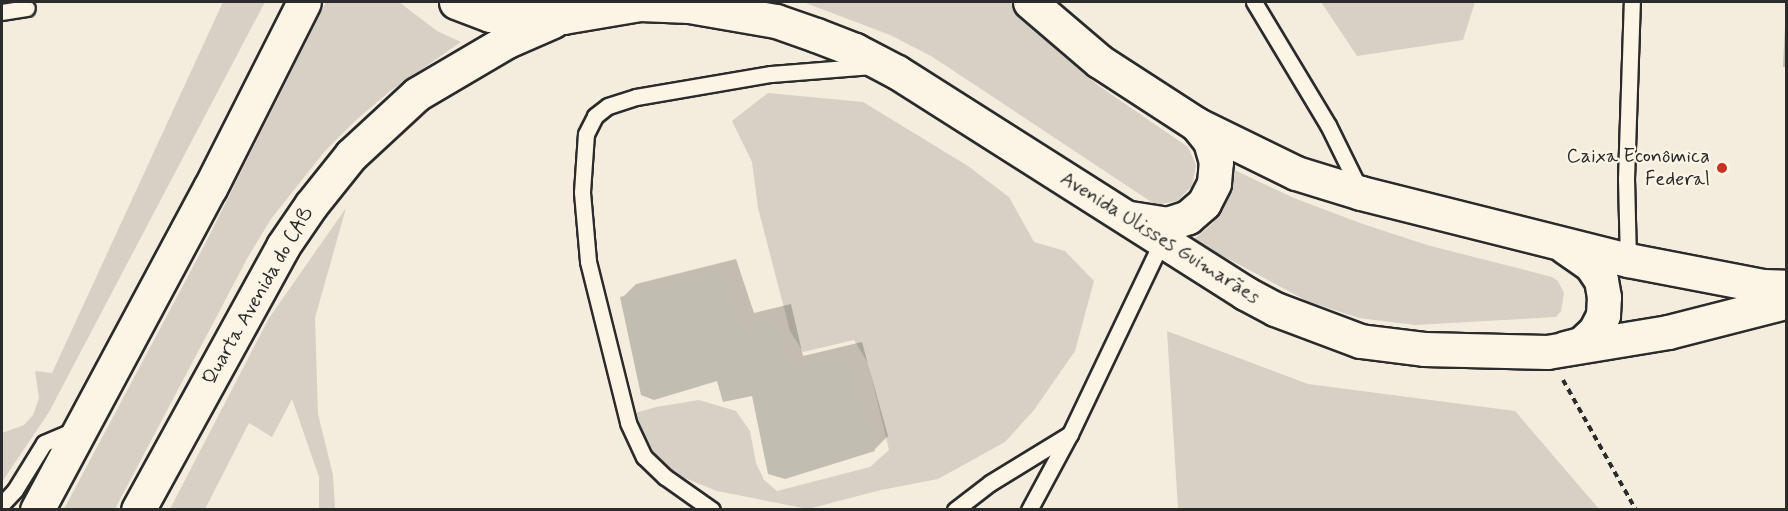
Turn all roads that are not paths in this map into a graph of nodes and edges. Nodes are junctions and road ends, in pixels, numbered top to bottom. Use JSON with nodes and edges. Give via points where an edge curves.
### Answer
{"nodes":[{"id":1,"x":304,"y":2,"type":"edge"},
{"id":2,"x":456,"y":2,"type":"edge"},
{"id":3,"x":1030,"y":2,"type":"edge"},
{"id":4,"x":1254,"y":2,"type":"edge"},
{"id":5,"x":1632,"y":2,"type":"edge"},
{"id":6,"x":644,"y":3,"type":"edge"},
{"id":7,"x":27,"y":8,"type":"dead end"},
{"id":8,"x":2,"y":12,"type":"edge"},
{"id":9,"x":563,"y":17,"type":"junction"},
{"id":10,"x":883,"y":65,"type":"junction"},
{"id":11,"x":1196,"y":124,"type":"junction"},
{"id":12,"x":1361,"y":193,"type":"junction"},
{"id":13,"x":1122,"y":216,"type":"junction"},
{"id":14,"x":1162,"y":241,"type":"junction"},
{"id":15,"x":1556,"y":241,"type":"junction"},
{"id":16,"x":1629,"y":260,"type":"junction"},
{"id":17,"x":1786,"y":287,"type":"edge"},
{"id":18,"x":1786,"y":302,"type":"edge"},
{"id":19,"x":1547,"y":352,"type":"junction"},
{"id":20,"x":83,"y":427,"type":"junction"},
{"id":21,"x":1070,"y":434,"type":"junction"},
{"id":22,"x":2,"y":504,"type":"edge"},
{"id":23,"x":38,"y":510,"type":"edge"},
{"id":24,"x":138,"y":510,"type":"edge"},
{"id":25,"x":712,"y":510,"type":"edge"},
{"id":26,"x":955,"y":510,"type":"edge"},
{"id":27,"x":1029,"y":510,"type":"edge"}],
"edges":[{"from":1,"to":20,"type":"main road"},
{"from":2,"to":9,"type":"main road","via":[[490,15]]},
{"from":3,"to":11,"type":"main road","via":[[1099,61]]},
{"from":4,"to":12,"type":"lane","via":[[1328,125]]},
{"from":5,"to":16,"type":"lane","via":[[1626,179]]},
{"from":6,"to":9,"type":"main road","name":"Avenida Ulisses Guimarães"},
{"from":6,"to":10,"type":"main road","name":"Avenida Ulisses Guimarães","via":[[689,6],[776,21],[855,50]]},
{"from":7,"to":8,"type":"lane"},
{"from":9,"to":24,"type":"main road","name":"Quarta Avenida do CAB","via":[[507,41],[417,94],[351,155],[283,246]]},
{"from":10,"to":13,"type":"main road","name":"Avenida Ulisses Guimarães"},
{"from":10,"to":25,"type":"lane","via":[[771,74],[636,97],[608,106],[595,116],[586,134],[582,192],[588,261],[628,422],[644,457]]},
{"from":11,"to":12,"type":"main road","via":[[1296,173]]},
{"from":11,"to":13,"type":"main road","via":[[1210,141],[1216,162],[1214,183],[1204,203],[1188,217],[1167,224]]},
{"from":12,"to":15,"type":"main road"},
{"from":13,"to":14,"type":"main road","name":"Avenida Ulisses Guimarães"},
{"from":14,"to":19,"type":"main road","name":"Avenida Ulisses Guimarães","via":[[1275,309],[1360,341],[1424,349]]},
{"from":14,"to":21,"type":"lane"},
{"from":15,"to":16,"type":"main road"},
{"from":15,"to":19,"type":"main road","via":[[1591,265],[1600,280],[1603,315],[1581,344]]},
{"from":16,"to":17,"type":"main road"},
{"from":18,"to":19,"type":"main road","name":"Avenida Ulisses Guimarães","via":[[1668,332]]},
{"from":20,"to":22,"type":"lane","via":[[44,443]]},
{"from":20,"to":23,"type":"main road"},
{"from":21,"to":26,"type":"lane","via":[[990,483]]},
{"from":21,"to":27,"type":"lane"}]}
